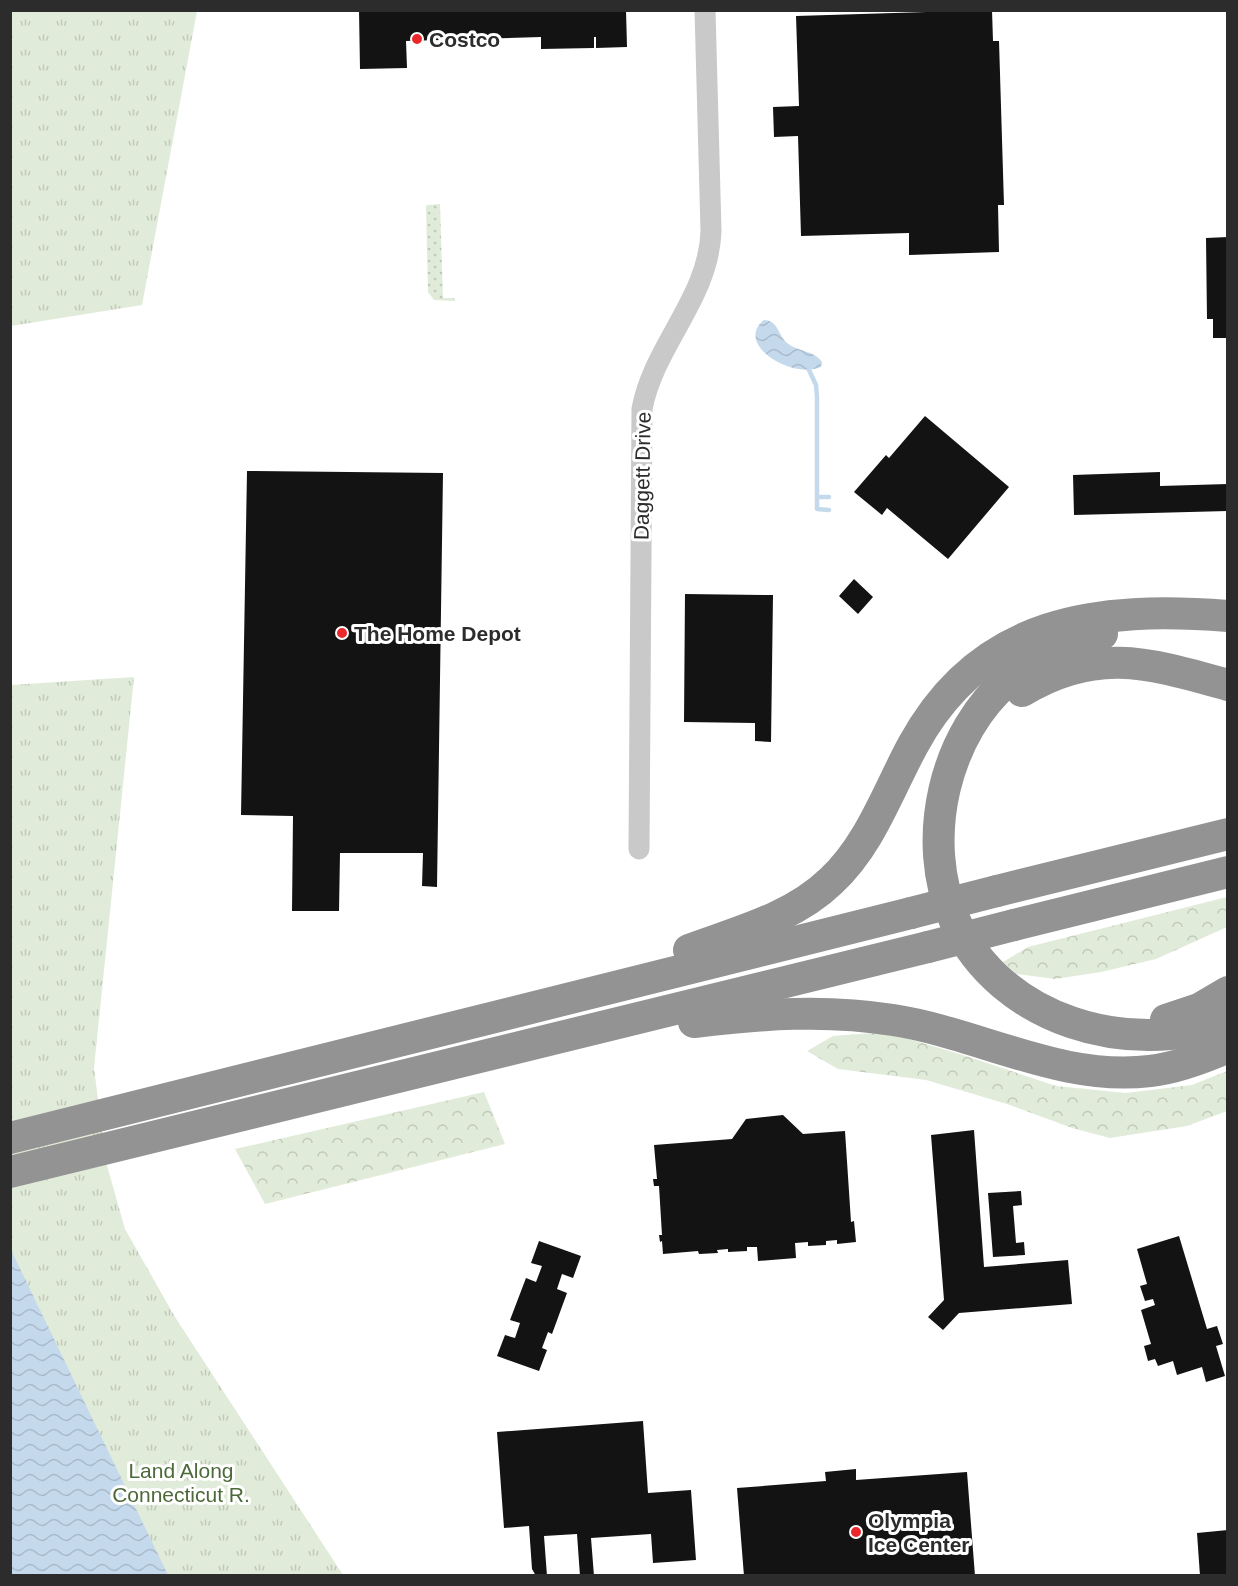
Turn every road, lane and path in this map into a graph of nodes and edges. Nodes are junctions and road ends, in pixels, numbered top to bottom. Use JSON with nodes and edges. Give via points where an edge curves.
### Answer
{"nodes":[{"id":1,"x":705,"y":10,"type":"edge"},
{"id":2,"x":1227,"y":617,"type":"edge"},
{"id":3,"x":1227,"y":685,"type":"edge"},
{"id":4,"x":942,"y":808,"type":"junction"},
{"id":5,"x":1227,"y":834,"type":"edge"},
{"id":6,"x":639,"y":849,"type":"dead end"},
{"id":7,"x":1227,"y":872,"type":"edge"},
{"id":8,"x":1227,"y":992,"type":"edge"},
{"id":9,"x":1024,"y":999,"type":"junction"},
{"id":10,"x":534,"y":1006,"type":"junction"},
{"id":11,"x":1227,"y":1021,"type":"edge"},
{"id":12,"x":556,"y":1039,"type":"junction"},
{"id":13,"x":1227,"y":1047,"type":"edge"},
{"id":14,"x":10,"y":1138,"type":"edge"},
{"id":15,"x":10,"y":1173,"type":"edge"}],
"edges":[{"from":1,"to":6,"type":"street","name":"Daggett Drive","via":[[710,252],[697,291],[650,380],[642,409]]},
{"from":2,"to":4,"type":"highway","via":[[1168,621],[1105,633],[1056,650],[1023,669],[1000,687],[972,721],[953,762]]},
{"from":2,"to":10,"type":"highway","via":[[1145,613],[1093,618],[1036,633],[995,653],[960,681],[932,715],[863,840],[845,867],[816,894],[767,920]]},
{"from":3,"to":4,"type":"highway","via":[[1151,665],[1121,662],[1092,664],[1047,678],[1011,700],[981,729],[958,765]]},
{"from":4,"to":9,"type":"highway","via":[[940,861],[955,921],[988,968]]},
{"from":5,"to":10,"type":"highway","bridge":true},
{"from":7,"to":12,"type":"highway","bridge":true},
{"from":8,"to":9,"type":"highway","via":[[1175,1018],[1125,1026],[1069,1019]]},
{"from":9,"to":11,"type":"highway","via":[[1068,1021],[1118,1034],[1167,1035]]},
{"from":10,"to":14,"type":"highway"},
{"from":12,"to":13,"type":"highway","via":[[807,1012],[906,1022],[1062,1065],[1104,1072],[1164,1069]]},
{"from":12,"to":15,"type":"highway"}]}
